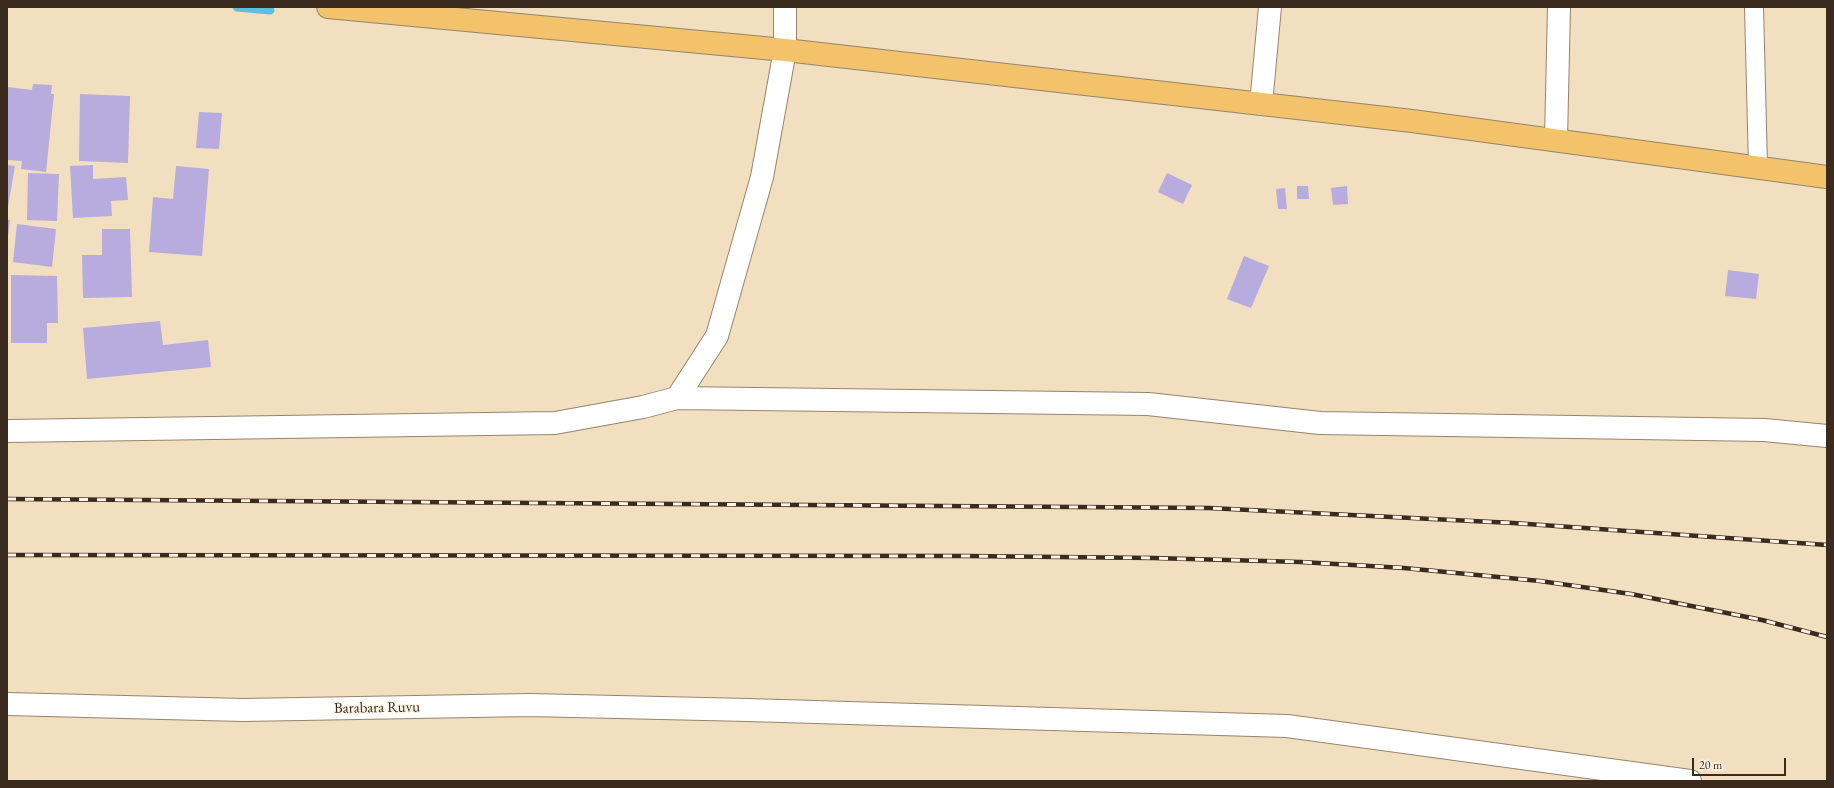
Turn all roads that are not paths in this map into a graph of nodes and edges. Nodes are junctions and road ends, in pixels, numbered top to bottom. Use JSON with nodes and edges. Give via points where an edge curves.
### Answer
{"nodes":[{"id":1,"x":328,"y":7,"type":"edge"},
{"id":2,"x":785,"y":7,"type":"edge"},
{"id":3,"x":1270,"y":7,"type":"edge"},
{"id":4,"x":1559,"y":7,"type":"edge"},
{"id":5,"x":1754,"y":7,"type":"edge"},
{"id":6,"x":786,"y":50,"type":"junction"},
{"id":7,"x":1261,"y":104,"type":"junction"},
{"id":8,"x":1556,"y":140,"type":"junction"},
{"id":9,"x":1758,"y":168,"type":"junction"},
{"id":10,"x":1827,"y":177,"type":"edge"},
{"id":11,"x":677,"y":398,"type":"junction"},
{"id":12,"x":7,"y":431,"type":"edge"},
{"id":13,"x":1827,"y":436,"type":"edge"},
{"id":14,"x":7,"y":704,"type":"edge"},
{"id":15,"x":1654,"y":778,"type":"edge"},
{"id":16,"x":1690,"y":781,"type":"edge"}],
"edges":[{"from":1,"to":6,"type":"main road"},
{"from":2,"to":6,"type":"street"},
{"from":3,"to":7,"type":"street"},
{"from":4,"to":8,"type":"street"},
{"from":5,"to":9,"type":"lane"},
{"from":6,"to":7,"type":"main road"},
{"from":6,"to":11,"type":"street","via":[[762,176],[717,336]]},
{"from":7,"to":8,"type":"main road"},
{"from":8,"to":9,"type":"main road"},
{"from":9,"to":10,"type":"main road"},
{"from":11,"to":12,"type":"street","via":[[643,407],[554,423]]},
{"from":11,"to":13,"type":"street","via":[[1148,404],[1320,423],[1764,430]]},
{"from":14,"to":15,"type":"street","name":"Barabara Ruvu","via":[[243,710],[530,704],[1287,726]]},
{"from":15,"to":16,"type":"street","name":"Barabara Ruvu"}]}
